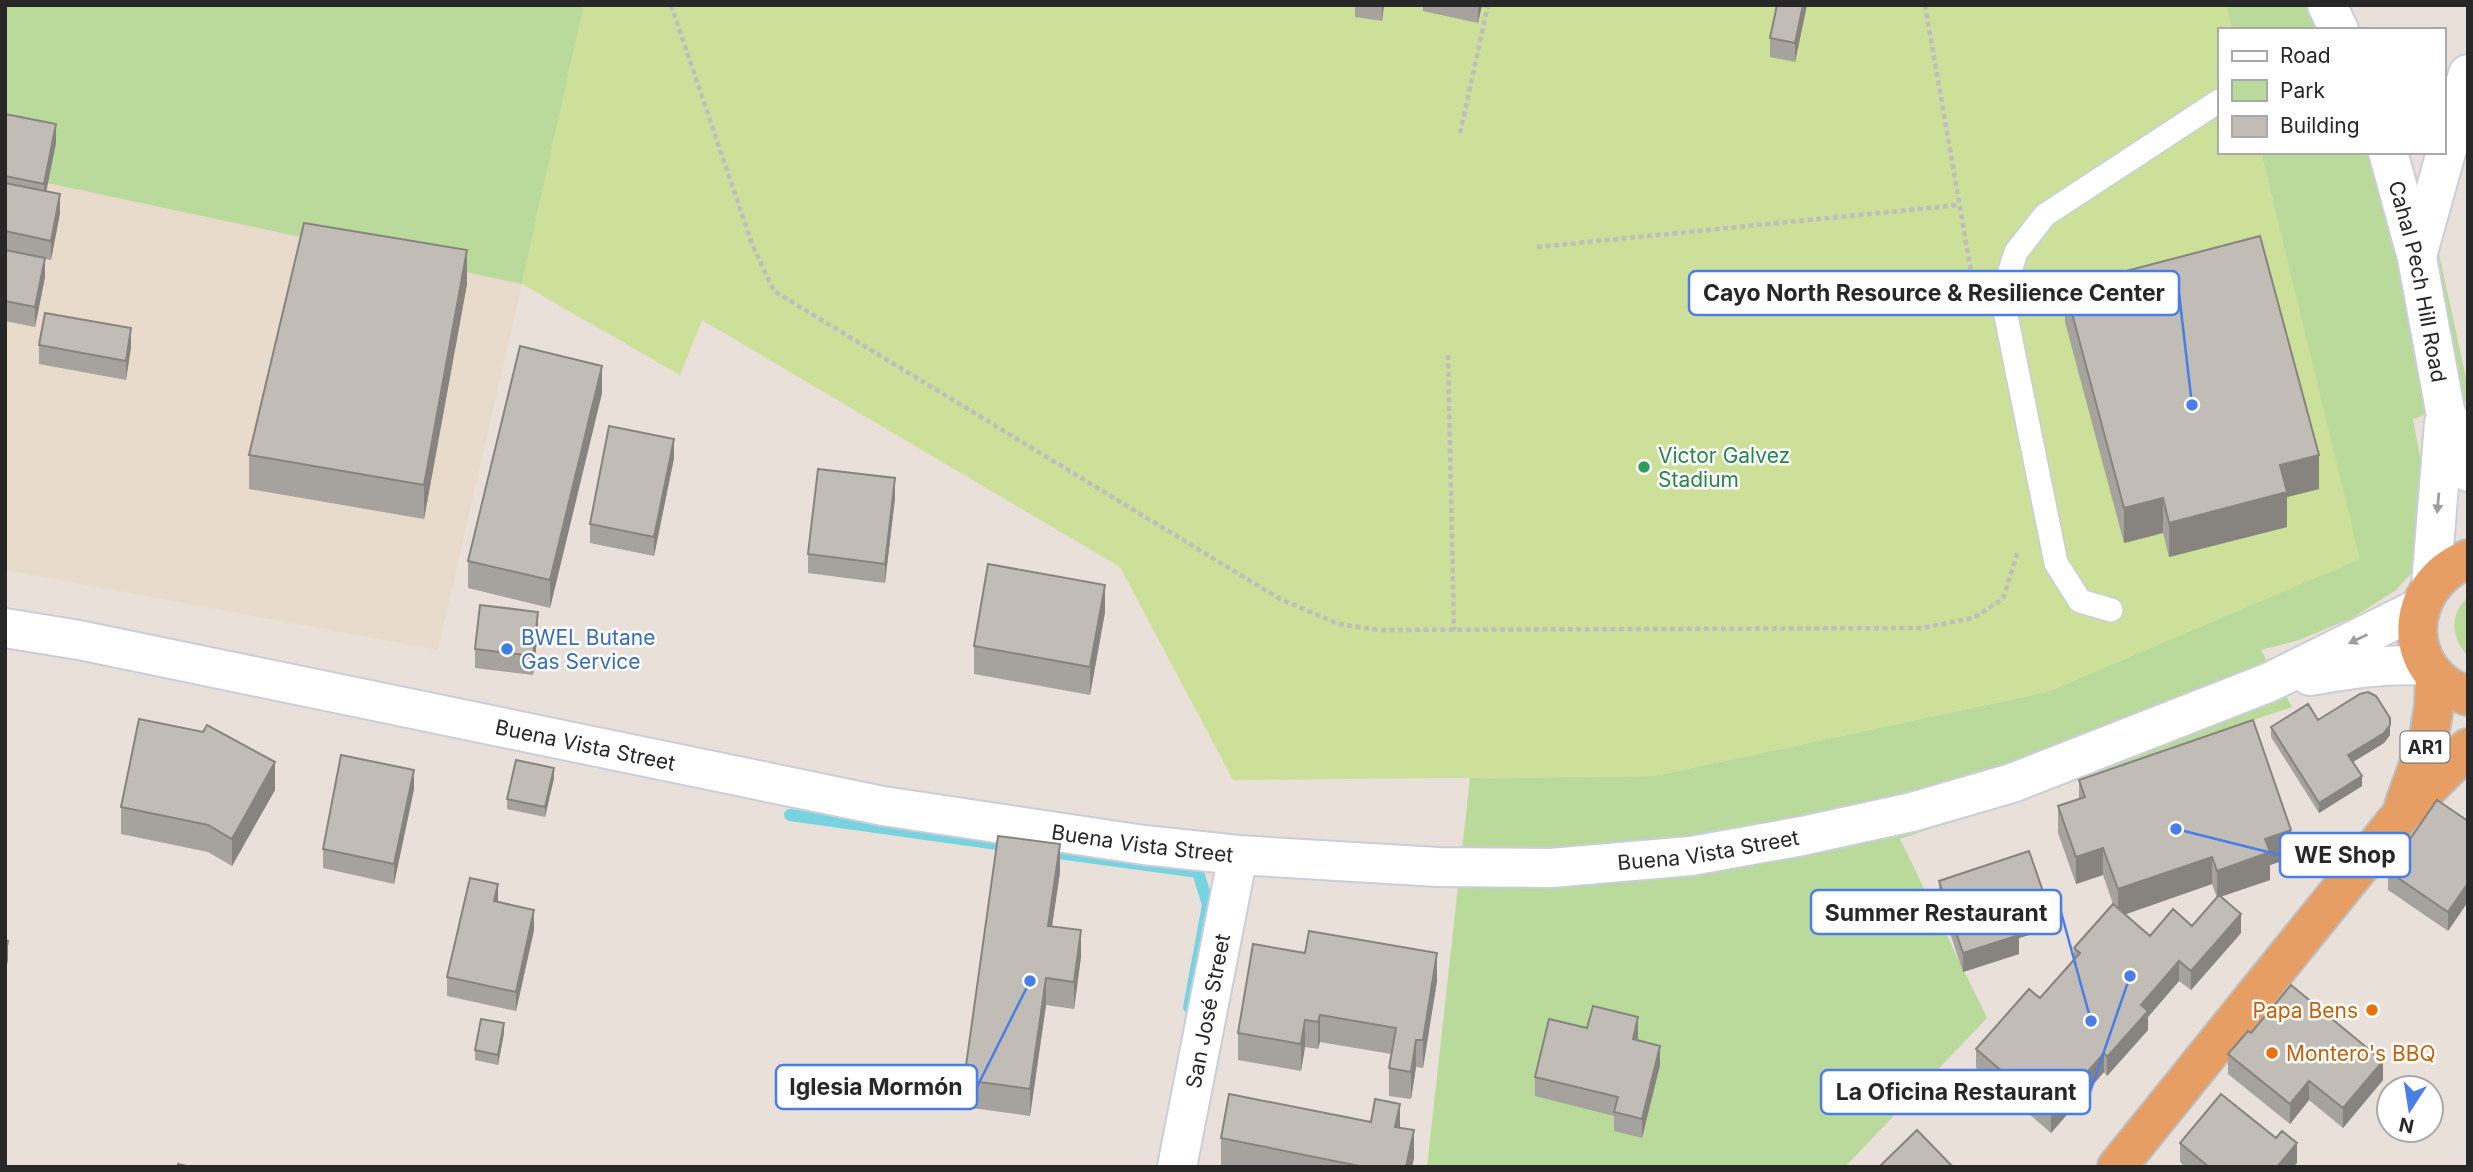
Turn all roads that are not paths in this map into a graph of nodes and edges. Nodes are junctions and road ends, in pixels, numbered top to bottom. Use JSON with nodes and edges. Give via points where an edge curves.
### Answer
{"nodes":[{"id":1,"x":2327,"y":5,"type":"edge"},
{"id":2,"x":2338,"y":28,"type":"edge"},
{"id":3,"x":2468,"y":74,"type":"edge"},
{"id":4,"x":2218,"y":102,"type":"edge"},
{"id":5,"x":2389,"y":154,"type":"edge"},
{"id":6,"x":2417,"y":258,"type":"junction"},
{"id":7,"x":2445,"y":410,"type":"junction"},
{"id":8,"x":2468,"y":472,"type":"edge"},
{"id":9,"x":2468,"y":559,"type":"edge"},
{"id":10,"x":2425,"y":597,"type":"junction"},
{"id":11,"x":2111,"y":610,"type":"dead end"},
{"id":12,"x":5,"y":628,"type":"edge"},
{"id":13,"x":2431,"y":671,"type":"junction"},
{"id":14,"x":2270,"y":682,"type":"junction"},
{"id":15,"x":2468,"y":696,"type":"edge"},
{"id":16,"x":2468,"y":748,"type":"edge"},
{"id":17,"x":2401,"y":815,"type":"junction"},
{"id":18,"x":1238,"y":855,"type":"junction"},
{"id":19,"x":1177,"y":1167,"type":"edge"},
{"id":20,"x":2117,"y":1167,"type":"edge"}],
"edges":[{"from":1,"to":2,"type":"main road"},
{"from":3,"to":6,"type":"main road"},
{"from":4,"to":11,"type":"lane","via":[[2045,215],[2016,252],[2002,296],[2056,563],[2080,600]]},
{"from":5,"to":6,"type":"main road","name":"Cahal Pech Hill Road"},
{"from":6,"to":7,"type":"main road","name":"Cahal Pech Hill Road"},
{"from":7,"to":8,"type":"main road","name":"Cahal Pech Hill Road"},
{"from":7,"to":10,"type":"main road","name":"Cahal Pech Hill Road","one_way":true},
{"from":9,"to":10,"type":"highway","via":[[2449,567]]},
{"from":10,"to":13,"type":"highway","via":[[2417,638]]},
{"from":10,"to":14,"type":"main road","name":"Buena Vista Street","one_way":true},
{"from":12,"to":18,"type":"main road","name":"Buena Vista Street","via":[[883,806]]},
{"from":13,"to":14,"type":"main road","name":"Buena Vista Street","via":[[2396,664],[2366,666]]},
{"from":13,"to":15,"type":"highway","via":[[2455,692]]},
{"from":13,"to":17,"type":"highway","number":"AR1","via":[[2434,706],[2429,737]]},
{"from":14,"to":18,"type":"main road","name":"Buena Vista Street","via":[[2012,783],[1912,813],[1691,856],[1551,868],[1438,867]]},
{"from":16,"to":17,"type":"highway","number":"AR1"},
{"from":17,"to":20,"type":"highway","number":"AR1"},
{"from":18,"to":19,"type":"main road","name":"San José Street"}]}
